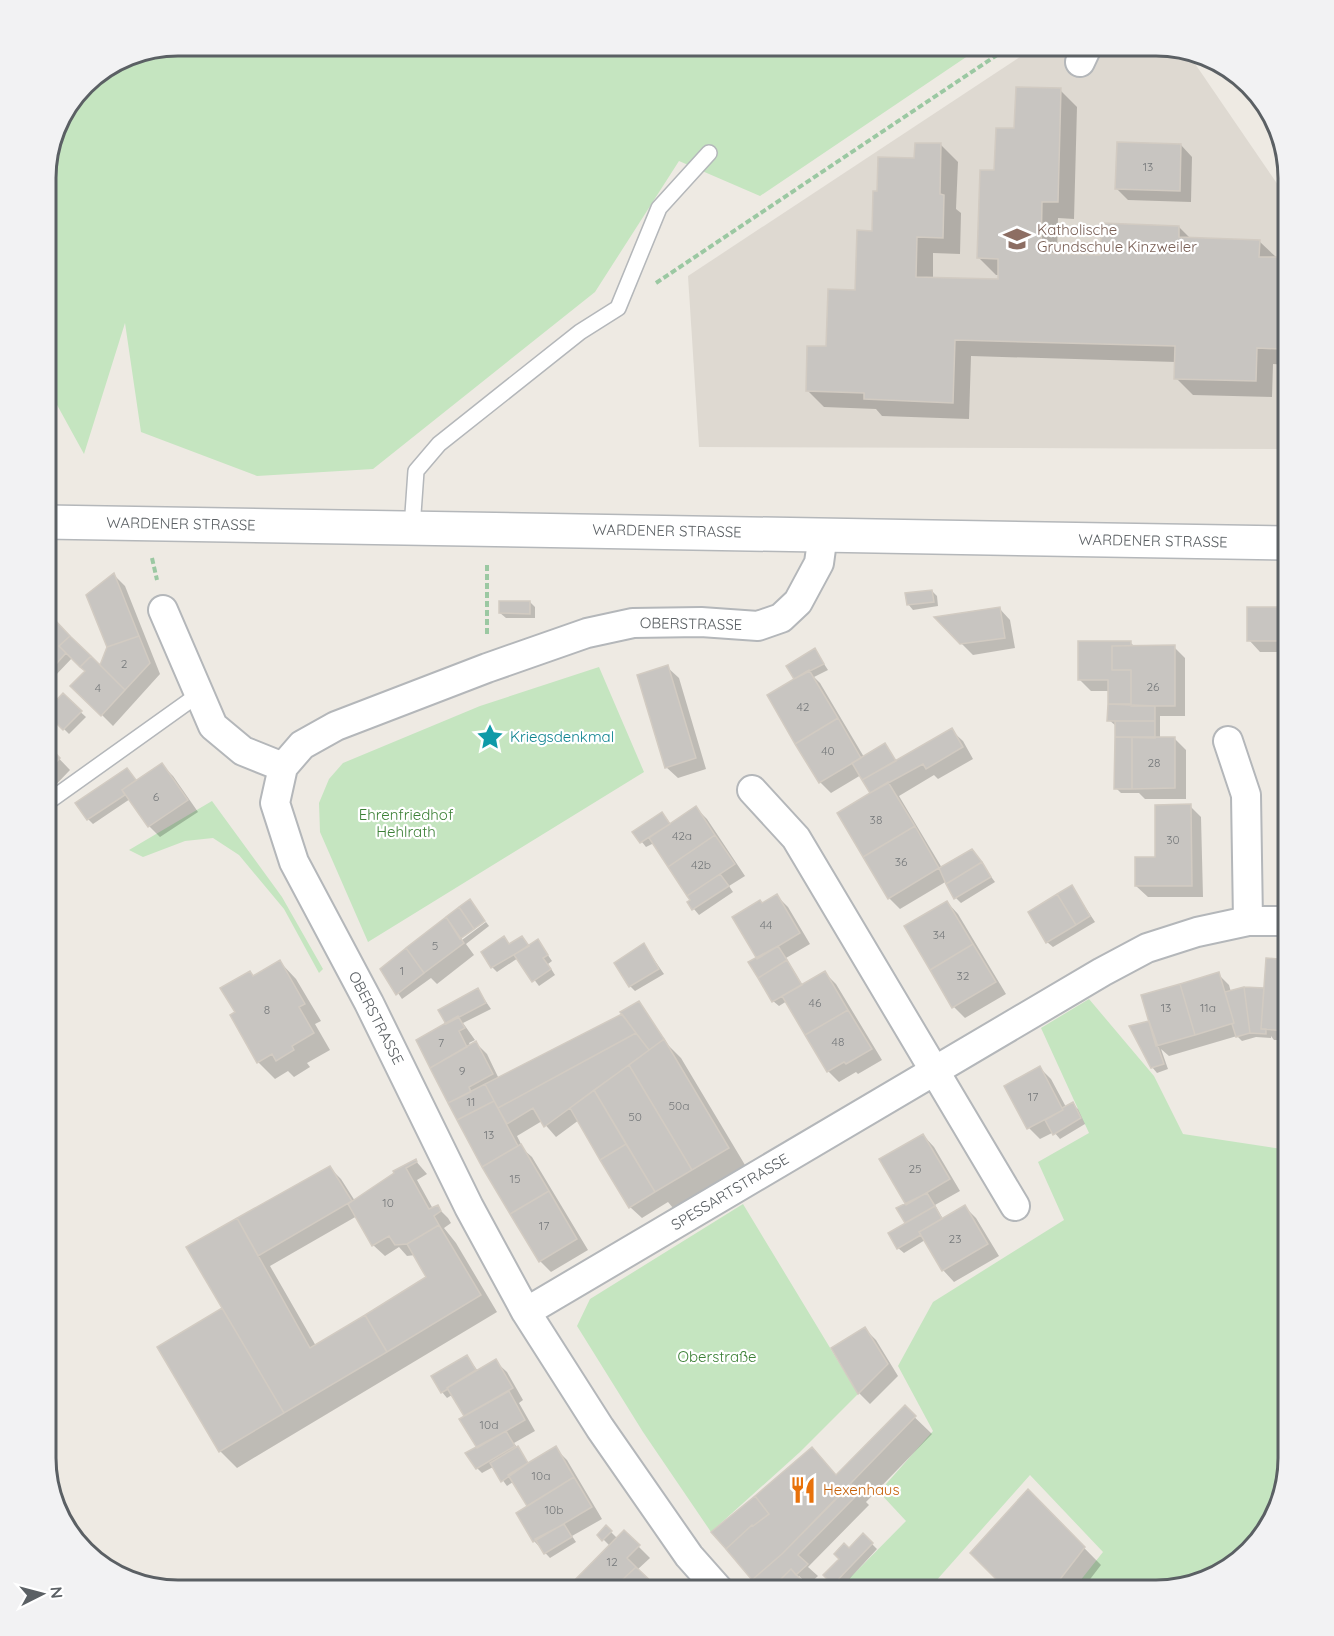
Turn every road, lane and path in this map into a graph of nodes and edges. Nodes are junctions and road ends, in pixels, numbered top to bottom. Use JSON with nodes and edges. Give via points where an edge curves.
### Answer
{"nodes":[{"id":1,"x":996,"y":56,"type":"edge"},
{"id":2,"x":709,"y":153,"type":"dead end"},
{"id":3,"x":618,"y":308,"type":"junction"},
{"id":4,"x":56,"y":522,"type":"edge"},
{"id":5,"x":412,"y":528,"type":"junction"},
{"id":6,"x":823,"y":534,"type":"junction"},
{"id":7,"x":1279,"y":543,"type":"edge"},
{"id":8,"x":488,"y":560,"type":"dead end"},
{"id":9,"x":163,"y":610,"type":"dead end"},
{"id":10,"x":487,"y":668,"type":"junction"},
{"id":11,"x":199,"y":694,"type":"junction"},
{"id":12,"x":1228,"y":741,"type":"dead end"},
{"id":13,"x":283,"y":767,"type":"junction"},
{"id":14,"x":752,"y":790,"type":"dead end"},
{"id":15,"x":56,"y":796,"type":"edge"},
{"id":16,"x":1248,"y":921,"type":"junction"},
{"id":17,"x":1279,"y":921,"type":"edge"},
{"id":18,"x":934,"y":1072,"type":"junction"},
{"id":19,"x":1015,"y":1206,"type":"dead end"},
{"id":20,"x":526,"y":1312,"type":"junction"},
{"id":21,"x":709,"y":1580,"type":"edge"}],
"edges":[{"from":1,"to":3,"type":"path"},
{"from":2,"to":3,"type":"lane","via":[[659,208]]},
{"from":3,"to":5,"type":"lane","via":[[580,332],[438,444],[416,471]]},
{"from":4,"to":5,"type":"street","name":"WARDENER STRASSE"},
{"from":5,"to":6,"type":"street","name":"WARDENER STRASSE"},
{"from":6,"to":7,"type":"street","name":"WARDENER STRASSE"},
{"from":6,"to":10,"type":"street","name":"OBERSTRASSE","via":[[819,563],[798,602],[781,618],[758,626],[633,623],[587,633]]},
{"from":8,"to":10,"type":"path"},
{"from":9,"to":11,"type":"street"},
{"from":10,"to":13,"type":"street","name":"OBERSTRASSE","via":[[336,726],[302,745]]},
{"from":11,"to":13,"type":"street","via":[[213,726],[243,751]]},
{"from":11,"to":15,"type":"lane"},
{"from":12,"to":16,"type":"street","via":[[1246,795]]},
{"from":13,"to":20,"type":"street","name":"OBERSTRASSE","via":[[275,803],[294,862]]},
{"from":14,"to":18,"type":"street","via":[[796,838]]},
{"from":16,"to":17,"type":"street","name":"SPESSARTSTRASSE"},
{"from":16,"to":18,"type":"street","name":"SPESSARTSTRASSE","via":[[1147,948]]},
{"from":18,"to":19,"type":"street"},
{"from":18,"to":20,"type":"street","name":"SPESSARTSTRASSE"},
{"from":20,"to":21,"type":"street","name":"OBERSTRASSE","via":[[600,1428]]}]}
